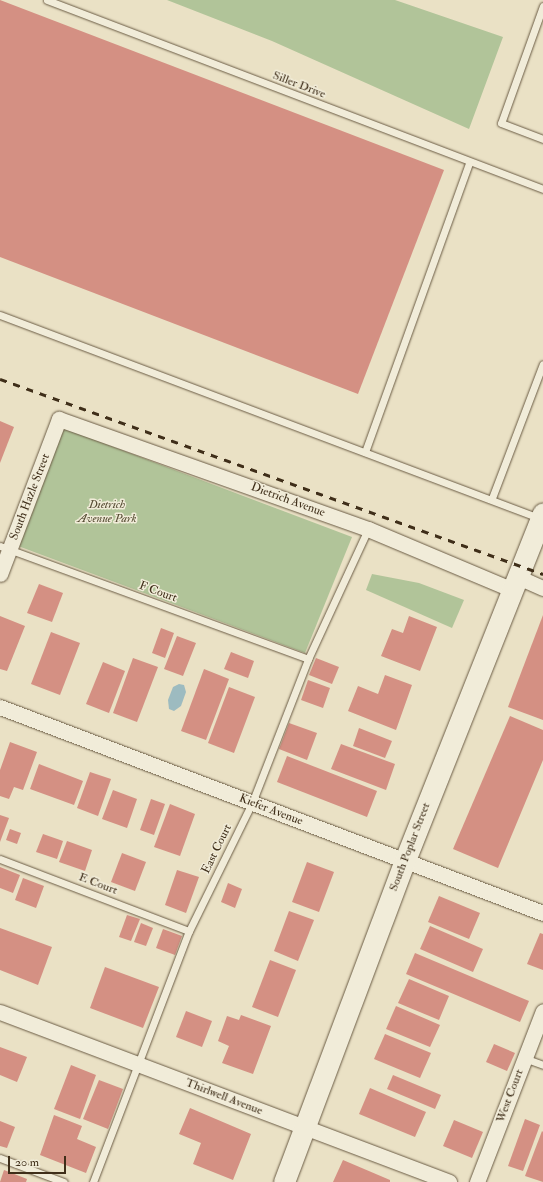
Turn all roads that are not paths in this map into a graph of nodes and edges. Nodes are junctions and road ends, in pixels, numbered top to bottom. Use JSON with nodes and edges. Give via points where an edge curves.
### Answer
{"nodes":[{"id":1,"x":48,"y":0,"type":"edge"},
{"id":2,"x":543,"y":6,"type":"edge"},
{"id":3,"x":543,"y":139,"type":"edge"},
{"id":4,"x":469,"y":162,"type":"junction"},
{"id":5,"x":543,"y":189,"type":"edge"},
{"id":6,"x":0,"y":315,"type":"edge"},
{"id":7,"x":543,"y":364,"type":"edge"},
{"id":8,"x":59,"y":419,"type":"joint"},
{"id":9,"x":365,"y":452,"type":"junction"},
{"id":10,"x":492,"y":498,"type":"junction"},
{"id":11,"x":542,"y":516,"type":"edge"},
{"id":12,"x":368,"y":529,"type":"junction"},
{"id":13,"x":5,"y":547,"type":"edge"},
{"id":14,"x":0,"y":574,"type":"edge"},
{"id":15,"x":515,"y":584,"type":"junction"},
{"id":16,"x":543,"y":588,"type":"edge"},
{"id":17,"x":308,"y":659,"type":"junction"},
{"id":18,"x":0,"y":707,"type":"edge"},
{"id":19,"x":252,"y":803,"type":"junction"},
{"id":20,"x":0,"y":859,"type":"edge"},
{"id":21,"x":405,"y":860,"type":"junction"},
{"id":22,"x":543,"y":913,"type":"edge"},
{"id":23,"x":189,"y":931,"type":"junction"},
{"id":24,"x":543,"y":1010,"type":"edge"},
{"id":25,"x":0,"y":1012,"type":"edge"},
{"id":26,"x":524,"y":1058,"type":"junction"},
{"id":27,"x":138,"y":1064,"type":"junction"},
{"id":28,"x":543,"y":1066,"type":"edge"},
{"id":29,"x":303,"y":1127,"type":"junction"},
{"id":30,"x":0,"y":1158,"type":"edge"},
{"id":31,"x":64,"y":1182,"type":"edge"},
{"id":32,"x":93,"y":1182,"type":"edge"},
{"id":33,"x":284,"y":1182,"type":"edge"},
{"id":34,"x":449,"y":1182,"type":"edge"},
{"id":35,"x":476,"y":1182,"type":"edge"}],
"edges":[{"from":1,"to":4,"type":"lane","name":"Siller Drive"},
{"from":2,"to":3,"type":"lane","via":[[501,123]]},
{"from":4,"to":5,"type":"lane","name":"Siller Drive"},
{"from":4,"to":9,"type":"lane"},
{"from":6,"to":9,"type":"lane"},
{"from":7,"to":10,"type":"lane"},
{"from":8,"to":12,"type":"street","name":"Dietrich Avenue"},
{"from":8,"to":13,"type":"street","name":"South Hazle Street"},
{"from":9,"to":10,"type":"lane"},
{"from":10,"to":11,"type":"lane"},
{"from":11,"to":15,"type":"main road","name":"South Poplar Street"},
{"from":12,"to":15,"type":"street","name":"Dietrich Avenue"},
{"from":12,"to":17,"type":"lane","name":"East Court"},
{"from":13,"to":14,"type":"street","name":"South Hazle Street"},
{"from":13,"to":17,"type":"lane","name":"F Court"},
{"from":15,"to":16,"type":"street","name":"Dietrich Avenue"},
{"from":15,"to":21,"type":"main road","name":"South Poplar Street"},
{"from":17,"to":19,"type":"lane","name":"East Court"},
{"from":18,"to":19,"type":"street","name":"Kiefer Avenue"},
{"from":19,"to":21,"type":"street","name":"Kiefer Avenue"},
{"from":19,"to":23,"type":"lane","name":"East Court"},
{"from":20,"to":23,"type":"lane","name":"E Court"},
{"from":21,"to":22,"type":"street","name":"Kiefer Avenue"},
{"from":21,"to":29,"type":"main road","name":"South Poplar Street"},
{"from":23,"to":27,"type":"lane","name":"East Court"},
{"from":24,"to":26,"type":"street","name":"West Court"},
{"from":25,"to":27,"type":"street","name":"Thirlwell Avenue"},
{"from":26,"to":28,"type":"lane"},
{"from":26,"to":35,"type":"street","name":"West Court"},
{"from":27,"to":29,"type":"street","name":"Thirlwell Avenue"},
{"from":27,"to":32,"type":"lane","name":"East Court"},
{"from":29,"to":33,"type":"main road","name":"South Poplar Street"},
{"from":29,"to":34,"type":"street","name":"Thirlwell Avenue"},
{"from":30,"to":31,"type":"lane"}]}
